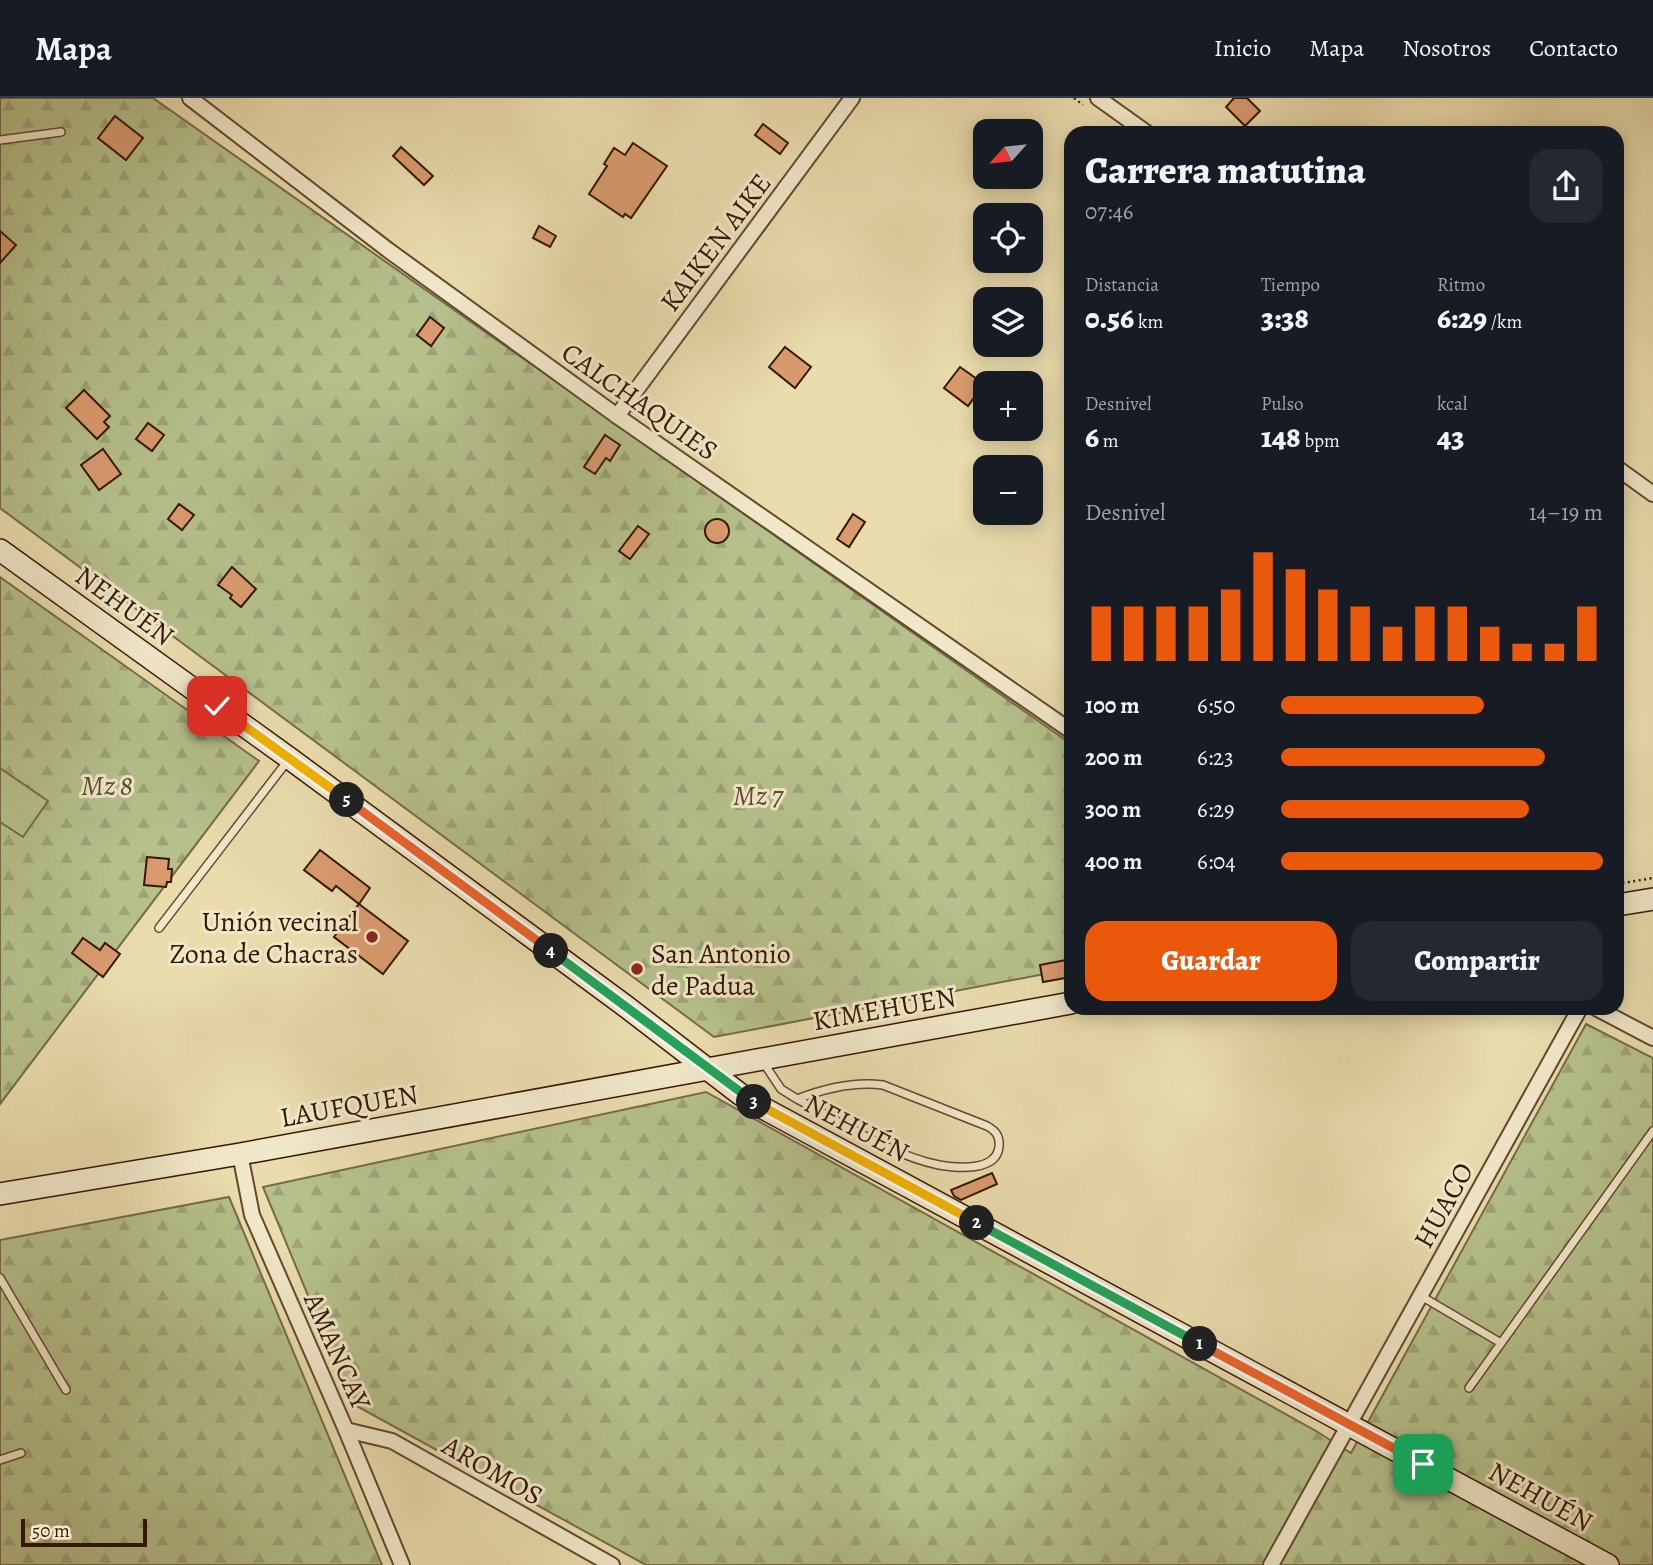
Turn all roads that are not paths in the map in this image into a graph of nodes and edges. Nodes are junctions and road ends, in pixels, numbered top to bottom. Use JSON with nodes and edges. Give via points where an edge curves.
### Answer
{"nodes":[{"id":1,"x":190,"y":98,"type":"edge"},
{"id":2,"x":852,"y":98,"type":"edge"},
{"id":3,"x":1098,"y":98,"type":"edge"},
{"id":4,"x":1137,"y":126,"type":"edge"},
{"id":5,"x":61,"y":132,"type":"dead end"},
{"id":6,"x":0,"y":140,"type":"edge"},
{"id":7,"x":617,"y":416,"type":"junction"},
{"id":8,"x":1624,"y":473,"type":"edge"},
{"id":9,"x":1653,"y":494,"type":"edge"},
{"id":10,"x":0,"y":550,"type":"edge"},
{"id":11,"x":1064,"y":727,"type":"edge"},
{"id":12,"x":289,"y":758,"type":"junction"},
{"id":13,"x":1653,"y":899,"type":"edge"},
{"id":14,"x":1624,"y":904,"type":"edge"},
{"id":15,"x":159,"y":928,"type":"dead end"},
{"id":16,"x":1064,"y":1004,"type":"edge"},
{"id":17,"x":1576,"y":1015,"type":"edge"},
{"id":18,"x":1609,"y":1015,"type":"edge"},
{"id":19,"x":1653,"y":1038,"type":"edge"},
{"id":20,"x":761,"y":1059,"type":"junction"},
{"id":21,"x":706,"y":1068,"type":"junction"},
{"id":22,"x":797,"y":1099,"type":"junction"},
{"id":23,"x":1653,"y":1131,"type":"edge"},
{"id":24,"x":240,"y":1154,"type":"junction"},
{"id":25,"x":0,"y":1194,"type":"edge"},
{"id":26,"x":0,"y":1278,"type":"edge"},
{"id":27,"x":1421,"y":1296,"type":"junction"},
{"id":28,"x":1501,"y":1343,"type":"junction"},
{"id":29,"x":1469,"y":1388,"type":"dead end"},
{"id":30,"x":66,"y":1390,"type":"dead end"},
{"id":31,"x":1348,"y":1423,"type":"junction"},
{"id":32,"x":346,"y":1430,"type":"junction"},
{"id":33,"x":21,"y":1453,"type":"dead end"},
{"id":34,"x":0,"y":1460,"type":"edge"},
{"id":35,"x":402,"y":1565,"type":"edge"},
{"id":36,"x":612,"y":1565,"type":"edge"},
{"id":37,"x":1271,"y":1565,"type":"edge"},
{"id":38,"x":1608,"y":1565,"type":"edge"}],
"edges":[{"from":1,"to":7,"type":"street","name":"CALCHAQUIES","via":[[388,250]]},
{"from":2,"to":7,"type":"street","name":"KAIKEN AIKE"},
{"from":3,"to":4,"type":"street"},
{"from":5,"to":6,"type":"lane"},
{"from":7,"to":11,"type":"street","name":"CALCHAQUIES"},
{"from":8,"to":9,"type":"street"},
{"from":10,"to":12,"type":"street","name":"NEHUÉN"},
{"from":12,"to":15,"type":"lane"},
{"from":12,"to":21,"type":"street","name":"NEHUÉN"},
{"from":13,"to":14,"type":"street"},
{"from":16,"to":20,"type":"street","name":"KIMEHUEN"},
{"from":17,"to":27,"type":"street","name":"HUACO"},
{"from":18,"to":19,"type":"street"},
{"from":20,"to":21,"type":"street","name":"KIMEHUEN"},
{"from":20,"to":22,"type":"lane","via":[[781,1089]]},
{"from":21,"to":24,"type":"street","name":"LAUFQUEN"},
{"from":21,"to":31,"type":"street","name":"NEHUÉN","via":[[763,1108]]},
{"from":22,"to":22,"type":"lane","via":[[866,1083],[883,1085],[988,1125],[1000,1139],[998,1154],[993,1161],[977,1166],[938,1165],[904,1154]]},
{"from":23,"to":28,"type":"lane"},
{"from":24,"to":25,"type":"street","name":"LAUFQUEN"},
{"from":24,"to":32,"type":"street","name":"AMANCAY","via":[[252,1215]]},
{"from":26,"to":30,"type":"lane"},
{"from":27,"to":28,"type":"lane"},
{"from":27,"to":31,"type":"street","name":"HUACO"},
{"from":28,"to":29,"type":"lane"},
{"from":31,"to":37,"type":"street","name":"HUACO"},
{"from":31,"to":38,"type":"street","name":"NEHUÉN"},
{"from":32,"to":35,"type":"street","name":"AMANCAY"},
{"from":32,"to":36,"type":"street","name":"AROMOS","via":[[392,1441]]},
{"from":33,"to":34,"type":"lane"}]}
